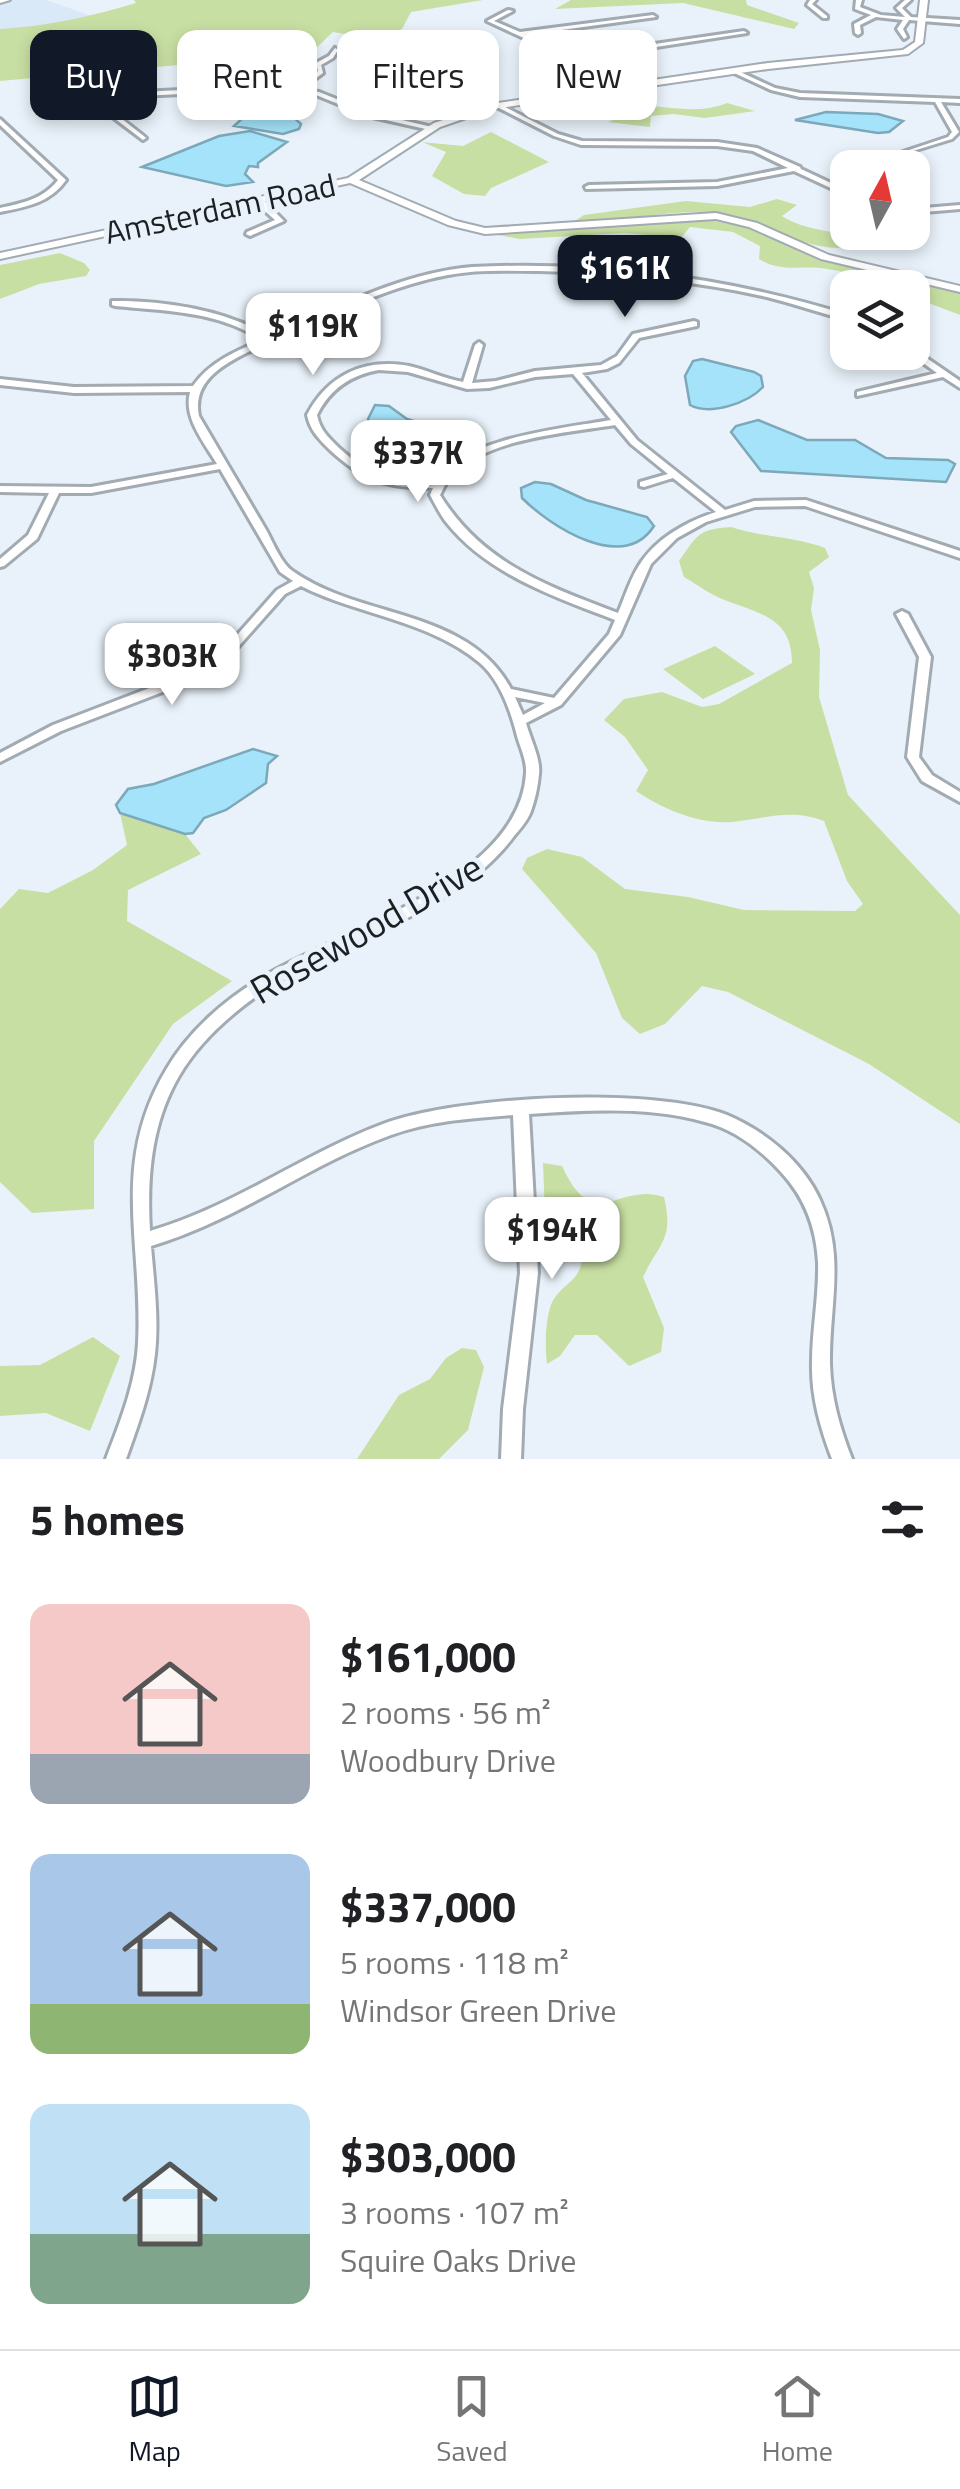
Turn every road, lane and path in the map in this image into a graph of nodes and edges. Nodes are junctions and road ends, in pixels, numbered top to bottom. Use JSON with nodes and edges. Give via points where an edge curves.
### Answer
{"nodes":[{"id":1,"x":814,"y":0,"type":"edge"},
{"id":2,"x":859,"y":0,"type":"edge"},
{"id":3,"x":908,"y":0,"type":"edge"},
{"id":4,"x":924,"y":0,"type":"edge"},
{"id":5,"x":510,"y":12,"type":"dead end"},
{"id":6,"x":874,"y":16,"type":"junction"},
{"id":7,"x":652,"y":17,"type":"dead end"},
{"id":8,"x":825,"y":17,"type":"dead end"},
{"id":9,"x":908,"y":19,"type":"junction"},
{"id":10,"x":922,"y":20,"type":"junction"},
{"id":11,"x":960,"y":22,"type":"edge"},
{"id":12,"x":744,"y":33,"type":"dead end"},
{"id":13,"x":858,"y":33,"type":"dead end"},
{"id":14,"x":518,"y":34,"type":"joint"},
{"id":15,"x":904,"y":37,"type":"dead end"},
{"id":16,"x":657,"y":46,"type":"edge"},
{"id":17,"x":335,"y":50,"type":"dead end"},
{"id":18,"x":734,"y":70,"type":"junction"},
{"id":19,"x":317,"y":76,"type":"edge"},
{"id":20,"x":657,"y":81,"type":"edge"},
{"id":21,"x":177,"y":91,"type":"edge"},
{"id":22,"x":960,"y":101,"type":"edge"},
{"id":23,"x":938,"y":103,"type":"junction"},
{"id":24,"x":499,"y":106,"type":"edge"},
{"id":25,"x":393,"y":120,"type":"edge"},
{"id":26,"x":455,"y":120,"type":"edge"},
{"id":27,"x":0,"y":121,"type":"edge"},
{"id":28,"x":430,"y":128,"type":"junction"},
{"id":29,"x":15,"y":135,"type":"junction"},
{"id":30,"x":0,"y":138,"type":"edge"},
{"id":31,"x":143,"y":138,"type":"dead end"},
{"id":32,"x":914,"y":150,"type":"edge"},
{"id":33,"x":798,"y":168,"type":"junction"},
{"id":34,"x":351,"y":180,"type":"junction"},
{"id":35,"x":830,"y":185,"type":"edge"},
{"id":36,"x":589,"y":187,"type":"dead end"},
{"id":37,"x":258,"y":200,"type":"junction"},
{"id":38,"x":960,"y":208,"type":"edge"},
{"id":39,"x":0,"y":210,"type":"edge"},
{"id":40,"x":930,"y":210,"type":"edge"},
{"id":41,"x":250,"y":234,"type":"dead end"},
{"id":42,"x":0,"y":256,"type":"edge"},
{"id":43,"x":960,"y":289,"type":"edge"},
{"id":44,"x":115,"y":303,"type":"dead end"},
{"id":45,"x":830,"y":314,"type":"edge"},
{"id":46,"x":694,"y":324,"type":"dead end"},
{"id":47,"x":269,"y":340,"type":"junction"},
{"id":48,"x":479,"y":345,"type":"dead end"},
{"id":49,"x":930,"y":364,"type":"edge"},
{"id":50,"x":574,"y":370,"type":"junction"},
{"id":51,"x":944,"y":374,"type":"junction"},
{"id":52,"x":0,"y":382,"type":"edge"},
{"id":53,"x":960,"y":385,"type":"edge"},
{"id":54,"x":467,"y":386,"type":"junction"},
{"id":55,"x":194,"y":389,"type":"junction"},
{"id":56,"x":860,"y":394,"type":"dead end"},
{"id":57,"x":616,"y":422,"type":"junction"},
{"id":58,"x":222,"y":466,"type":"junction"},
{"id":59,"x":674,"y":475,"type":"junction"},
{"id":60,"x":644,"y":484,"type":"dead end"},
{"id":61,"x":437,"y":485,"type":"junction"},
{"id":62,"x":0,"y":489,"type":"edge"},
{"id":63,"x":54,"y":492,"type":"junction"},
{"id":64,"x":723,"y":513,"type":"junction"},
{"id":65,"x":960,"y":554,"type":"edge"},
{"id":66,"x":0,"y":564,"type":"edge"},
{"id":67,"x":299,"y":582,"type":"junction"},
{"id":68,"x":902,"y":614,"type":"dead end"},
{"id":69,"x":622,"y":619,"type":"junction"},
{"id":70,"x":506,"y":692,"type":"junction"},
{"id":71,"x":558,"y":702,"type":"junction"},
{"id":72,"x":520,"y":721,"type":"junction"},
{"id":73,"x":0,"y":758,"type":"edge"},
{"id":74,"x":960,"y":798,"type":"edge"},
{"id":75,"x":521,"y":1110,"type":"junction"},
{"id":76,"x":142,"y":1241,"type":"junction"},
{"id":77,"x":116,"y":1459,"type":"edge"},
{"id":78,"x":511,"y":1459,"type":"edge"},
{"id":79,"x":842,"y":1459,"type":"edge"}],
"edges":[{"from":1,"to":8,"type":"street","via":[[809,4]]},
{"from":2,"to":6,"type":"street","via":[[857,8]]},
{"from":3,"to":9,"type":"street","via":[[899,8]]},
{"from":4,"to":10,"type":"street"},
{"from":5,"to":14,"type":"street","via":[[490,21]]},
{"from":6,"to":9,"type":"street"},
{"from":6,"to":13,"type":"street","via":[[857,24]]},
{"from":7,"to":14,"type":"street"},
{"from":9,"to":10,"type":"street"},
{"from":9,"to":15,"type":"street","via":[[900,29]]},
{"from":10,"to":11,"type":"street"},
{"from":10,"to":18,"type":"street","via":[[918,43],[905,52]]},
{"from":12,"to":16,"type":"street"},
{"from":17,"to":19,"type":"street","via":[[318,64]]},
{"from":18,"to":20,"type":"street"},
{"from":18,"to":23,"type":"street","via":[[789,93]]},
{"from":21,"to":31,"type":"street","via":[[106,102],[105,109]]},
{"from":22,"to":23,"type":"street"},
{"from":23,"to":32,"type":"street","via":[[954,136]]},
{"from":24,"to":33,"type":"street","via":[[580,143],[736,146]]},
{"from":25,"to":28,"type":"street"},
{"from":26,"to":28,"type":"street"},
{"from":27,"to":29,"type":"street"},
{"from":28,"to":34,"type":"street"},
{"from":29,"to":30,"type":"street"},
{"from":29,"to":39,"type":"street","via":[[62,180],[43,198]]},
{"from":33,"to":35,"type":"street"},
{"from":33,"to":36,"type":"street","via":[[717,184]]},
{"from":34,"to":37,"type":"street","name":"Amsterdam Road"},
{"from":34,"to":43,"type":"street","name":"Amsterdam Road","via":[[485,232],[716,216],[825,257]]},
{"from":37,"to":41,"type":"street","via":[[280,221]]},
{"from":37,"to":42,"type":"street","name":"Amsterdam Road"},
{"from":38,"to":40,"type":"street"},
{"from":44,"to":47,"type":"street","via":[[222,317]]},
{"from":45,"to":47,"type":"street","via":[[662,274],[468,269],[426,278]]},
{"from":46,"to":50,"type":"street","via":[[641,334],[613,364]]},
{"from":47,"to":55,"type":"street","via":[[225,360]]},
{"from":48,"to":54,"type":"street"},
{"from":49,"to":51,"type":"street"},
{"from":50,"to":54,"type":"street"},
{"from":50,"to":57,"type":"street"},
{"from":51,"to":53,"type":"street"},
{"from":51,"to":56,"type":"street"},
{"from":52,"to":55,"type":"street","via":[[74,390]]},
{"from":54,"to":61,"type":"street","via":[[404,368],[371,369],[340,378],[312,415],[316,430],[366,477]]},
{"from":55,"to":58,"type":"street","name":"Rosewood Drive","via":[[192,410]]},
{"from":57,"to":59,"type":"street"},
{"from":57,"to":61,"type":"street","via":[[484,450],[452,466]]},
{"from":58,"to":63,"type":"street"},
{"from":58,"to":67,"type":"street","name":"Rosewood Drive","via":[[280,566]]},
{"from":59,"to":60,"type":"street"},
{"from":59,"to":64,"type":"street"},
{"from":61,"to":69,"type":"street","via":[[440,506],[487,554]]},
{"from":62,"to":63,"type":"street"},
{"from":63,"to":66,"type":"street","via":[[33,538]]},
{"from":64,"to":65,"type":"street","via":[[806,502]]},
{"from":64,"to":69,"type":"street","via":[[658,549]]},
{"from":67,"to":70,"type":"street","name":"Rosewood Drive","via":[[470,650]]},
{"from":67,"to":73,"type":"street","via":[[280,592],[226,654],[195,675],[57,728]]},
{"from":68,"to":74,"type":"street","via":[[925,658],[913,756],[928,778]]},
{"from":69,"to":71,"type":"street"},
{"from":70,"to":71,"type":"street"},
{"from":70,"to":72,"type":"street","name":"Rosewood Drive"},
{"from":71,"to":72,"type":"street"},
{"from":72,"to":76,"type":"street","name":"Rosewood Drive","via":[[532,751],[533,788],[513,834],[492,856],[439,893],[269,981],[209,1026],[187,1052],[159,1100],[139,1161]]},
{"from":75,"to":76,"type":"street","via":[[399,1125],[342,1147],[187,1228]]},
{"from":75,"to":78,"type":"street","via":[[529,1266]]},
{"from":75,"to":79,"type":"street","via":[[682,1108],[735,1127],[796,1177],[822,1226],[822,1386]]},
{"from":76,"to":77,"type":"street","name":"Rosewood Drive","via":[[144,1366]]}]}
